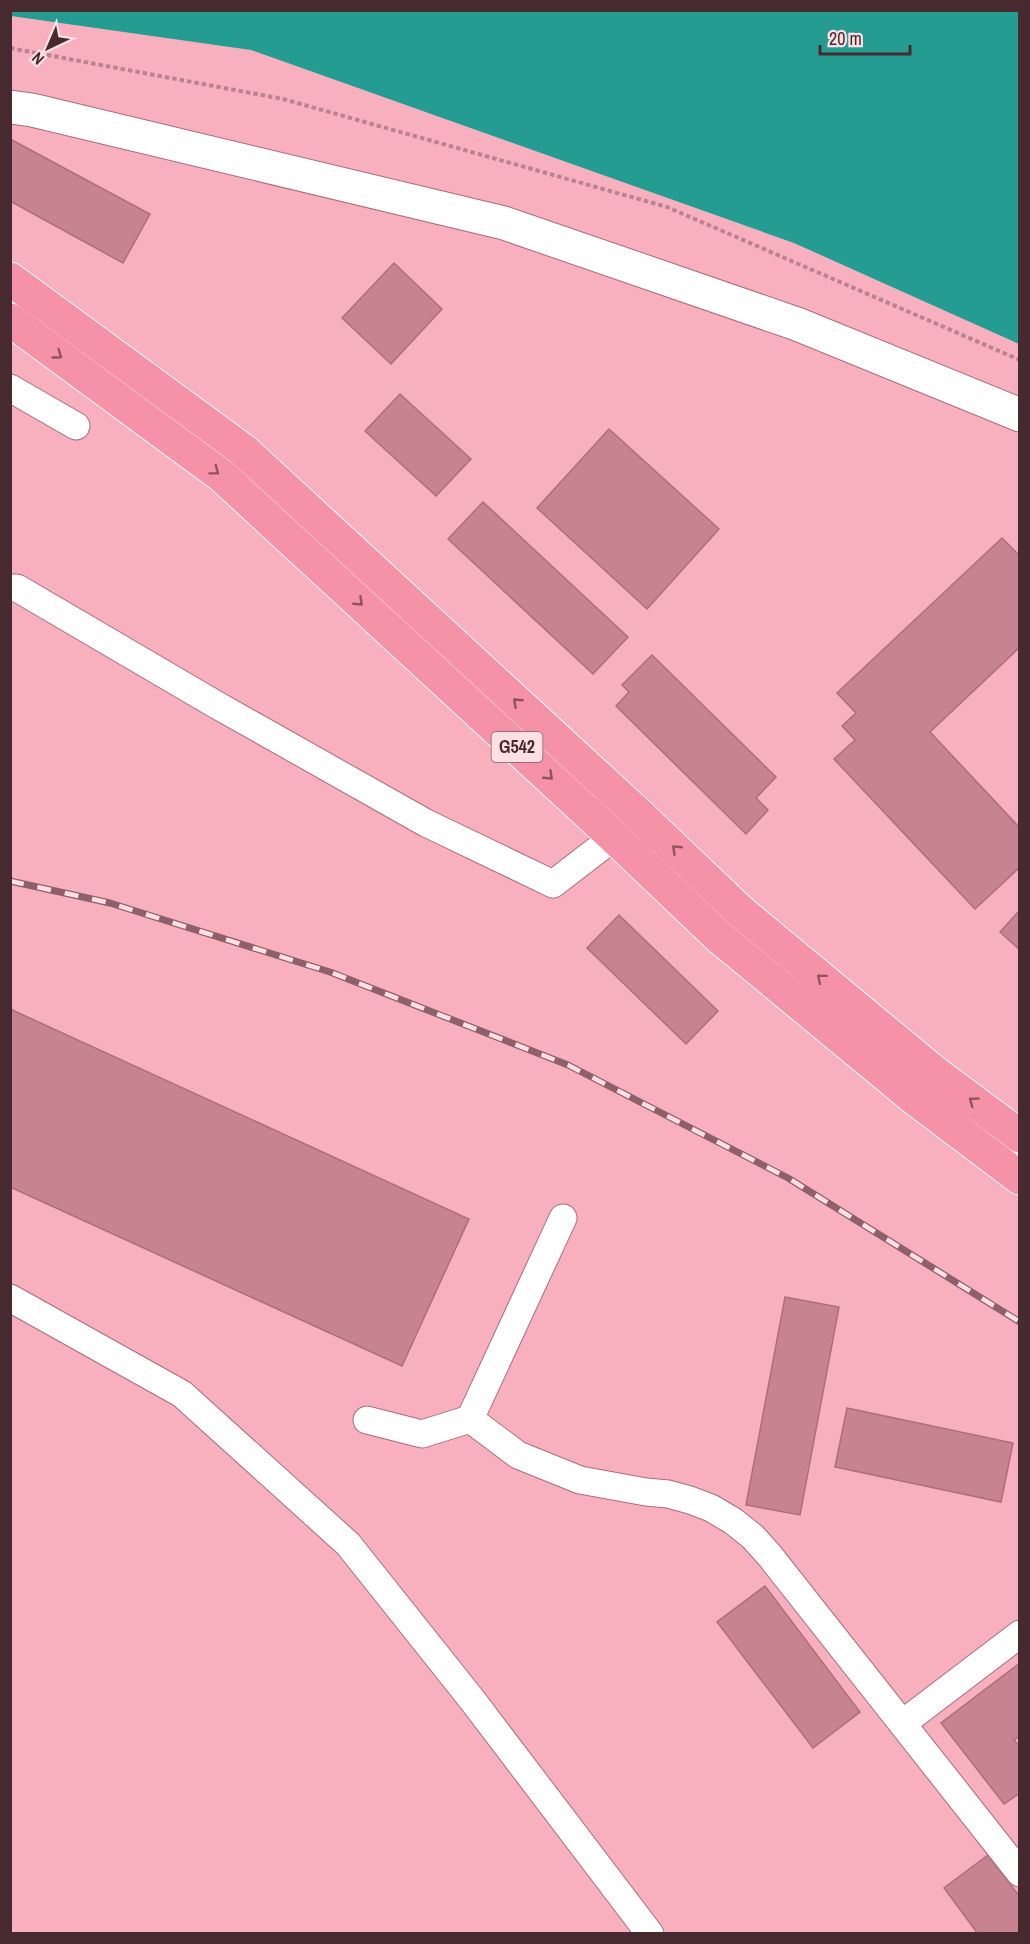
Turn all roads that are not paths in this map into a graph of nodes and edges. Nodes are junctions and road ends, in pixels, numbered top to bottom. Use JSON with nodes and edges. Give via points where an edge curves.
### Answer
{"nodes":[{"id":1,"x":10,"y":107,"type":"edge"},
{"id":2,"x":10,"y":279,"type":"edge"},
{"id":3,"x":10,"y":320,"type":"edge"},
{"id":4,"x":10,"y":388,"type":"edge"},
{"id":5,"x":1020,"y":415,"type":"edge"},
{"id":6,"x":76,"y":426,"type":"dead end"},
{"id":7,"x":10,"y":588,"type":"edge"},
{"id":8,"x":636,"y":812,"type":"junction"},
{"id":9,"x":614,"y":837,"type":"junction"},
{"id":10,"x":1020,"y":1136,"type":"edge"},
{"id":11,"x":1020,"y":1178,"type":"edge"},
{"id":12,"x":563,"y":1218,"type":"dead end"},
{"id":13,"x":10,"y":1298,"type":"edge"},
{"id":14,"x":470,"y":1419,"type":"junction"},
{"id":15,"x":367,"y":1420,"type":"dead end"},
{"id":16,"x":1020,"y":1634,"type":"edge"},
{"id":17,"x":903,"y":1723,"type":"junction"},
{"id":18,"x":1020,"y":1873,"type":"edge"},
{"id":19,"x":650,"y":1934,"type":"edge"}],
"edges":[{"from":1,"to":5,"type":"street","via":[[504,223],[797,324]]},
{"from":8,"to":2,"type":"highway","number":"G542","one_way":true,"via":[[243,450]]},
{"from":3,"to":9,"type":"highway","number":"G542","one_way":true,"via":[[222,476]]},
{"from":4,"to":6,"type":"street"},
{"from":7,"to":9,"type":"street","via":[[416,817],[553,884]]},
{"from":8,"to":9,"type":"street"},
{"from":10,"to":8,"type":"highway","number":"G542","one_way":true,"via":[[934,1072],[741,912]]},
{"from":9,"to":11,"type":"highway","number":"G542","via":[[719,937],[914,1098]]},
{"from":12,"to":14,"type":"street"},
{"from":13,"to":19,"type":"street","via":[[182,1394],[348,1544]]},
{"from":14,"to":15,"type":"street","via":[[422,1434]]},
{"from":14,"to":17,"type":"street","via":[[518,1455],[580,1480],[690,1500],[733,1521],[770,1556]]},
{"from":16,"to":17,"type":"street"},
{"from":17,"to":18,"type":"street"}]}
